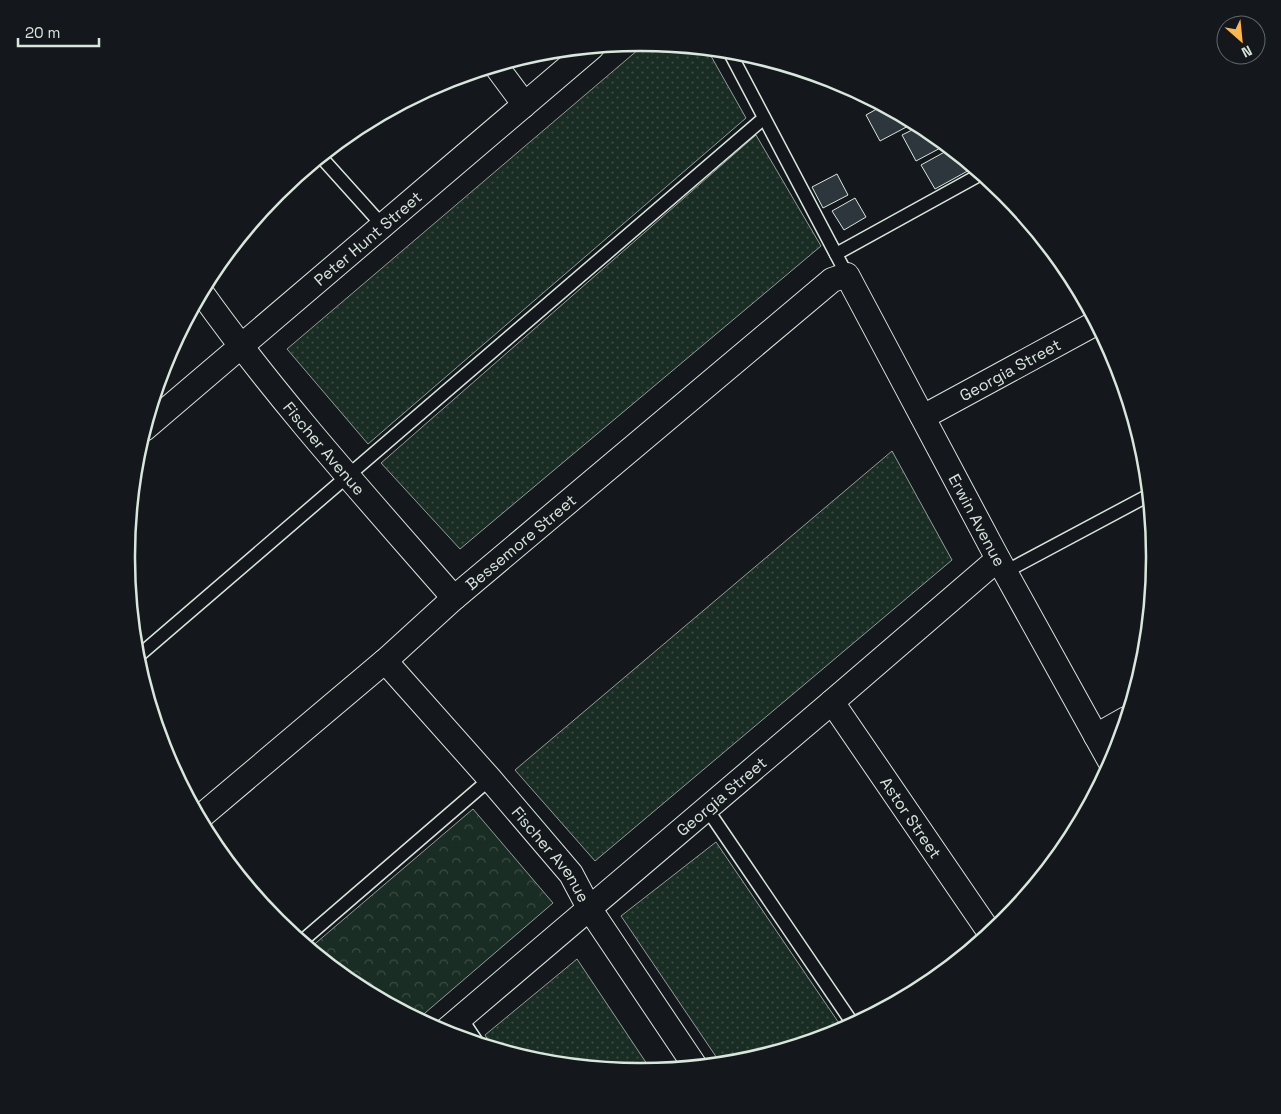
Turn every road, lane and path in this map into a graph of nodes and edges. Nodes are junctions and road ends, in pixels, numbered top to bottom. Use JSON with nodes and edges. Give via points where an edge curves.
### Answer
{"nodes":[{"id":1,"x":583,"y":55,"type":"edge"},
{"id":2,"x":734,"y":60,"type":"edge"},
{"id":3,"x":500,"y":71,"type":"edge"},
{"id":4,"x":524,"y":106,"type":"junction"},
{"id":5,"x":764,"y":118,"type":"junction"},
{"id":6,"x":326,"y":162,"type":"edge"},
{"id":7,"x":975,"y":178,"type":"edge"},
{"id":8,"x":384,"y":226,"type":"junction"},
{"id":9,"x":836,"y":254,"type":"junction"},
{"id":10,"x":847,"y":275,"type":"junction"},
{"id":11,"x":206,"y":299,"type":"edge"},
{"id":12,"x":1091,"y":327,"type":"edge"},
{"id":13,"x":241,"y":347,"type":"junction"},
{"id":14,"x":923,"y":417,"type":"junction"},
{"id":15,"x":153,"y":422,"type":"edge"},
{"id":16,"x":348,"y":476,"type":"junction"},
{"id":17,"x":1143,"y":498,"type":"edge"},
{"id":18,"x":1001,"y":565,"type":"junction"},
{"id":19,"x":454,"y":598,"type":"junction"},
{"id":20,"x":143,"y":652,"type":"edge"},
{"id":21,"x":385,"y":661,"type":"junction"},
{"id":22,"x":832,"y":702,"type":"junction"},
{"id":23,"x":1118,"y":724,"type":"edge"},
{"id":24,"x":1096,"y":736,"type":"junction"},
{"id":25,"x":1106,"y":755,"type":"edge"},
{"id":26,"x":490,"y":779,"type":"junction"},
{"id":27,"x":707,"y":809,"type":"junction"},
{"id":28,"x":205,"y":814,"type":"edge"},
{"id":29,"x":589,"y":908,"type":"junction"},
{"id":30,"x":986,"y":926,"type":"edge"},
{"id":31,"x":307,"y":937,"type":"edge"},
{"id":32,"x":849,"y":1018,"type":"edge"},
{"id":33,"x":452,"y":1025,"type":"edge"},
{"id":34,"x":691,"y":1060,"type":"edge"}],
"edges":[{"from":1,"to":4,"type":"street","name":"Peter Hunt Street"},
{"from":2,"to":5,"type":"lane"},
{"from":3,"to":4,"type":"street"},
{"from":4,"to":8,"type":"street","name":"Peter Hunt Street"},
{"from":5,"to":9,"type":"lane"},
{"from":5,"to":16,"type":"lane"},
{"from":6,"to":8,"type":"lane"},
{"from":7,"to":9,"type":"lane"},
{"from":8,"to":13,"type":"street","name":"Peter Hunt Street"},
{"from":9,"to":10,"type":"lane"},
{"from":10,"to":14,"type":"street","name":"Erwin Avenue"},
{"from":10,"to":19,"type":"street","name":"Bessemore Street","via":[[832,280]]},
{"from":11,"to":13,"type":"street","name":"Fischer Avenue"},
{"from":12,"to":14,"type":"street","name":"Georgia Street"},
{"from":13,"to":15,"type":"street","name":"Peter Hunt Street"},
{"from":13,"to":16,"type":"street","name":"Fischer Avenue"},
{"from":14,"to":18,"type":"street","name":"Erwin Avenue"},
{"from":16,"to":19,"type":"street","name":"Fischer Avenue"},
{"from":16,"to":20,"type":"lane"},
{"from":17,"to":18,"type":"lane"},
{"from":18,"to":22,"type":"street","name":"Georgia Street"},
{"from":18,"to":24,"type":"street","name":"Erwin Avenue"},
{"from":19,"to":21,"type":"street","name":"Bessemore Street"},
{"from":21,"to":26,"type":"street","name":"Fischer Avenue"},
{"from":21,"to":28,"type":"street","name":"Bessemore Street"},
{"from":22,"to":27,"type":"street","name":"Georgia Street"},
{"from":22,"to":30,"type":"street","name":"Astor Street"},
{"from":23,"to":24,"type":"street"},
{"from":24,"to":25,"type":"street","name":"Erwin Avenue"},
{"from":26,"to":29,"type":"street","name":"Fischer Avenue","via":[[571,874]]},
{"from":26,"to":31,"type":"lane"},
{"from":27,"to":29,"type":"street","name":"Georgia Street"},
{"from":27,"to":32,"type":"lane"},
{"from":29,"to":33,"type":"street","name":"Georgia Street"},
{"from":29,"to":34,"type":"street","name":"Fischer Avenue"}]}
